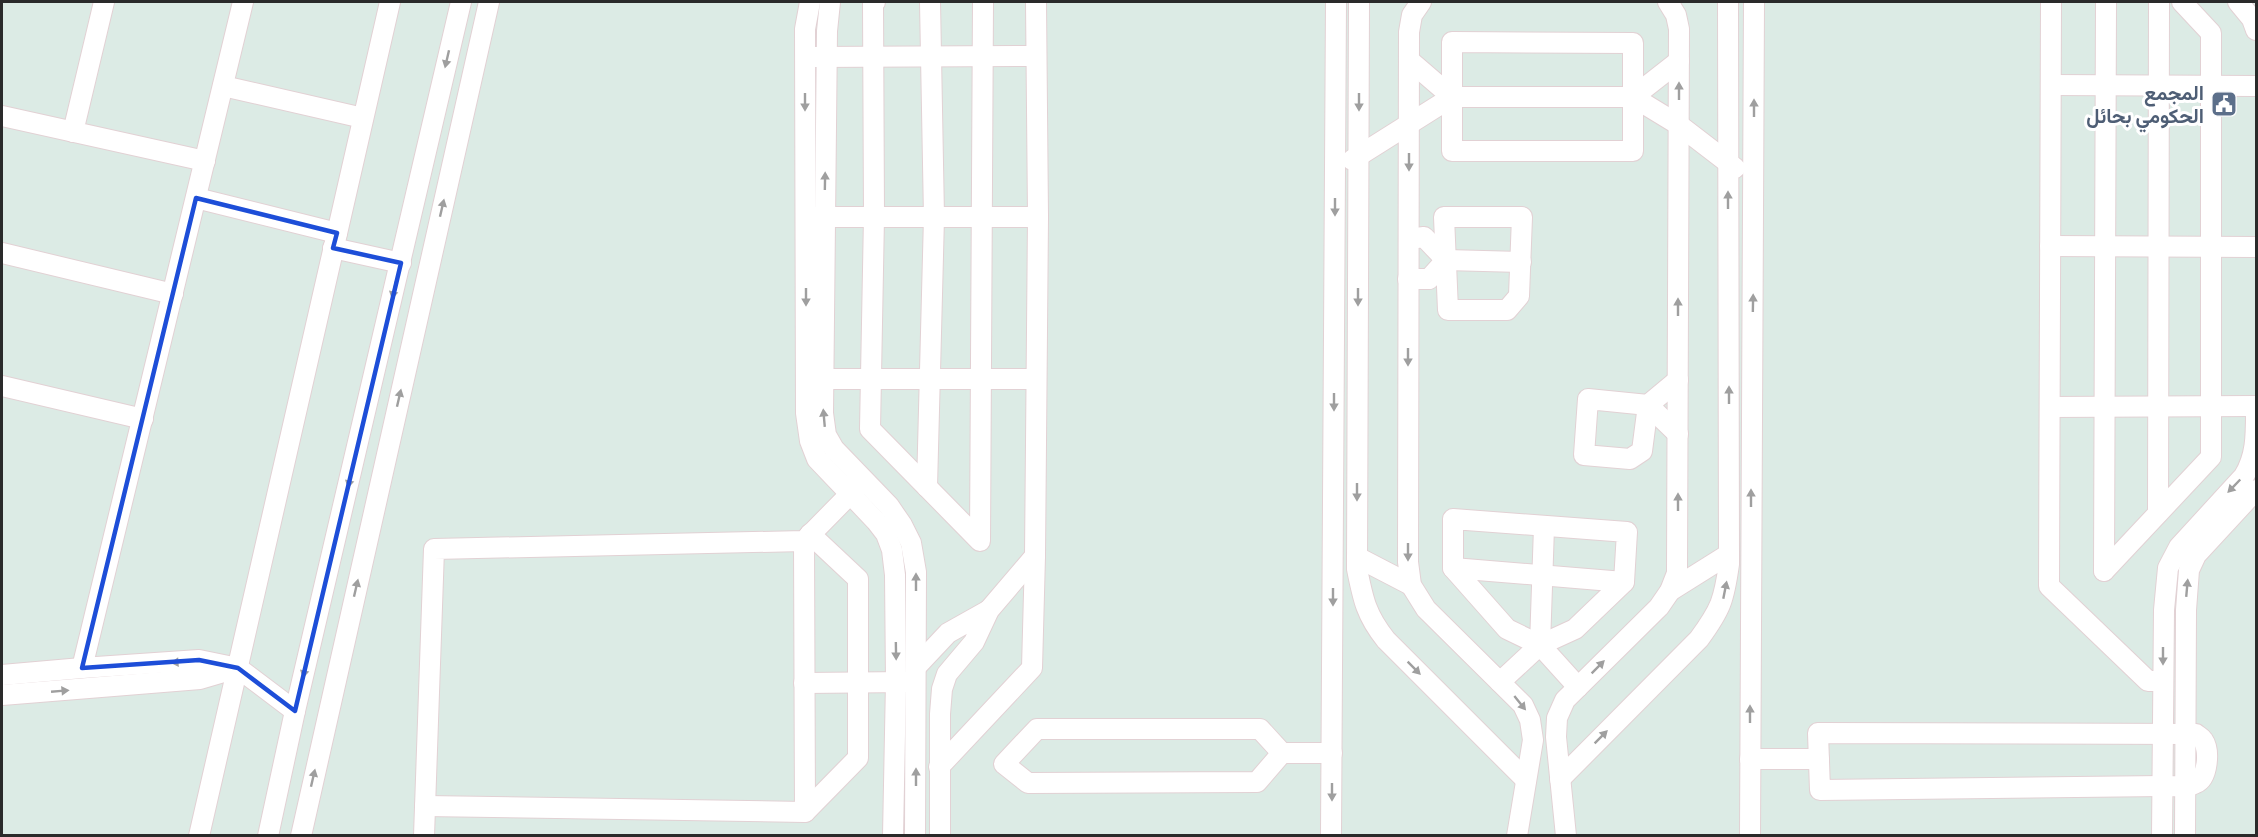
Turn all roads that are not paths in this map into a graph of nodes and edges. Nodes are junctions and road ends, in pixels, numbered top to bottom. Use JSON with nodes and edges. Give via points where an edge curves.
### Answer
{"nodes":[{"id":1,"x":104,"y":2,"type":"edge"},
{"id":2,"x":243,"y":2,"type":"edge"},
{"id":3,"x":390,"y":2,"type":"edge"},
{"id":4,"x":460,"y":2,"type":"edge"},
{"id":5,"x":489,"y":2,"type":"edge"},
{"id":6,"x":810,"y":2,"type":"edge"},
{"id":7,"x":830,"y":2,"type":"edge"},
{"id":8,"x":875,"y":2,"type":"edge"},
{"id":9,"x":930,"y":2,"type":"edge"},
{"id":10,"x":983,"y":2,"type":"edge"},
{"id":11,"x":1036,"y":2,"type":"edge"},
{"id":12,"x":1336,"y":2,"type":"edge"},
{"id":13,"x":1359,"y":2,"type":"edge"},
{"id":14,"x":1421,"y":2,"type":"edge"},
{"id":15,"x":1668,"y":2,"type":"edge"},
{"id":16,"x":1728,"y":2,"type":"edge"},
{"id":17,"x":1754,"y":2,"type":"edge"},
{"id":18,"x":2051,"y":2,"type":"edge"},
{"id":19,"x":2106,"y":2,"type":"edge"},
{"id":20,"x":2159,"y":2,"type":"edge"},
{"id":21,"x":2182,"y":2,"type":"edge"},
{"id":22,"x":2238,"y":2,"type":"edge"},
{"id":23,"x":2256,"y":30,"type":"edge"},
{"id":24,"x":982,"y":56,"type":"junction"},
{"id":25,"x":1036,"y":56,"type":"junction"},
{"id":26,"x":805,"y":57,"type":"junction"},
{"id":27,"x":826,"y":57,"type":"junction"},
{"id":28,"x":873,"y":57,"type":"junction"},
{"id":29,"x":930,"y":57,"type":"junction"},
{"id":30,"x":1409,"y":60,"type":"junction"},
{"id":31,"x":1679,"y":61,"type":"junction"},
{"id":32,"x":1754,"y":68,"type":"junction"},
{"id":33,"x":1359,"y":69,"type":"junction"},
{"id":34,"x":1728,"y":69,"type":"junction"},
{"id":35,"x":1335,"y":71,"type":"junction"},
{"id":36,"x":2051,"y":85,"type":"junction"},
{"id":37,"x":2211,"y":85,"type":"junction"},
{"id":38,"x":223,"y":86,"type":"junction"},
{"id":39,"x":2105,"y":86,"type":"junction"},
{"id":40,"x":2158,"y":86,"type":"junction"},
{"id":41,"x":2256,"y":86,"type":"edge"},
{"id":42,"x":1452,"y":97,"type":"junction"},
{"id":43,"x":1633,"y":97,"type":"junction"},
{"id":44,"x":2,"y":116,"type":"edge"},
{"id":45,"x":363,"y":118,"type":"junction"},
{"id":46,"x":1409,"y":123,"type":"junction"},
{"id":47,"x":1679,"y":125,"type":"junction"},
{"id":48,"x":73,"y":132,"type":"junction"},
{"id":49,"x":1359,"y":156,"type":"junction"},
{"id":50,"x":205,"y":161,"type":"junction"},
{"id":51,"x":1728,"y":163,"type":"junction"},
{"id":52,"x":1335,"y":171,"type":"junction"},
{"id":53,"x":1754,"y":182,"type":"junction"},
{"id":54,"x":196,"y":198,"type":"junction"},
{"id":55,"x":805,"y":217,"type":"junction"},
{"id":56,"x":825,"y":217,"type":"junction"},
{"id":57,"x":874,"y":217,"type":"junction"},
{"id":58,"x":934,"y":217,"type":"junction"},
{"id":59,"x":981,"y":217,"type":"junction"},
{"id":60,"x":1038,"y":217,"type":"junction"},
{"id":61,"x":1408,"y":239,"type":"junction"},
{"id":62,"x":335,"y":240,"type":"junction"},
{"id":63,"x":2050,"y":246,"type":"junction"},
{"id":64,"x":2105,"y":246,"type":"junction"},
{"id":65,"x":2158,"y":246,"type":"junction"},
{"id":66,"x":2211,"y":247,"type":"junction"},
{"id":67,"x":2256,"y":247,"type":"edge"},
{"id":68,"x":2,"y":253,"type":"edge"},
{"id":69,"x":1446,"y":260,"type":"junction"},
{"id":70,"x":1521,"y":262,"type":"junction"},
{"id":71,"x":401,"y":263,"type":"junction"},
{"id":72,"x":1408,"y":279,"type":"junction"},
{"id":73,"x":173,"y":294,"type":"junction"},
{"id":74,"x":1729,"y":352,"type":"junction"},
{"id":75,"x":1752,"y":352,"type":"junction"},
{"id":76,"x":1358,"y":371,"type":"junction"},
{"id":77,"x":1334,"y":373,"type":"junction"},
{"id":78,"x":824,"y":379,"type":"junction"},
{"id":79,"x":871,"y":379,"type":"junction"},
{"id":80,"x":930,"y":379,"type":"junction"},
{"id":81,"x":981,"y":379,"type":"junction"},
{"id":82,"x":1035,"y":379,"type":"junction"},
{"id":83,"x":1678,"y":380,"type":"junction"},
{"id":84,"x":2,"y":386,"type":"edge"},
{"id":85,"x":2104,"y":406,"type":"junction"},
{"id":86,"x":2158,"y":406,"type":"junction"},
{"id":87,"x":2211,"y":406,"type":"junction"},
{"id":88,"x":2256,"y":406,"type":"edge"},
{"id":89,"x":2050,"y":407,"type":"junction"},
{"id":90,"x":2256,"y":413,"type":"edge"},
{"id":91,"x":143,"y":419,"type":"junction"},
{"id":92,"x":1752,"y":431,"type":"junction"},
{"id":93,"x":1729,"y":432,"type":"junction"},
{"id":94,"x":1678,"y":434,"type":"junction"},
{"id":95,"x":1334,"y":438,"type":"junction"},
{"id":96,"x":1358,"y":438,"type":"junction"},
{"id":97,"x":857,"y":487,"type":"junction"},
{"id":98,"x":927,"y":487,"type":"junction"},
{"id":99,"x":2256,"y":490,"type":"edge"},
{"id":100,"x":2158,"y":513,"type":"junction"},
{"id":101,"x":1729,"y":524,"type":"junction"},
{"id":102,"x":1751,"y":524,"type":"junction"},
{"id":103,"x":1544,"y":527,"type":"junction"},
{"id":104,"x":1333,"y":534,"type":"junction"},
{"id":105,"x":1357,"y":535,"type":"junction"},
{"id":106,"x":807,"y":538,"type":"junction"},
{"id":107,"x":1729,"y":554,"type":"junction"},
{"id":108,"x":1035,"y":556,"type":"junction"},
{"id":109,"x":1357,"y":557,"type":"junction"},
{"id":110,"x":1453,"y":568,"type":"junction"},
{"id":111,"x":1543,"y":575,"type":"junction"},
{"id":112,"x":1624,"y":582,"type":"junction"},
{"id":113,"x":1410,"y":585,"type":"junction"},
{"id":114,"x":1671,"y":591,"type":"junction"},
{"id":115,"x":989,"y":609,"type":"junction"},
{"id":116,"x":1540,"y":645,"type":"junction"},
{"id":117,"x":82,"y":668,"type":"junction"},
{"id":118,"x":238,"y":668,"type":"junction"},
{"id":119,"x":916,"y":674,"type":"junction"},
{"id":120,"x":2,"y":675,"type":"edge"},
{"id":121,"x":2163,"y":681,"type":"junction"},
{"id":122,"x":858,"y":682,"type":"junction"},
{"id":123,"x":896,"y":682,"type":"junction"},
{"id":124,"x":1500,"y":682,"type":"junction"},
{"id":125,"x":804,"y":683,"type":"junction"},
{"id":126,"x":1578,"y":687,"type":"junction"},
{"id":127,"x":2,"y":695,"type":"edge"},
{"id":128,"x":295,"y":711,"type":"junction"},
{"id":129,"x":2163,"y":733,"type":"junction"},
{"id":130,"x":2185,"y":733,"type":"junction"},
{"id":131,"x":1282,"y":753,"type":"junction"},
{"id":132,"x":1332,"y":753,"type":"junction"},
{"id":133,"x":1750,"y":759,"type":"junction"},
{"id":134,"x":1819,"y":759,"type":"junction"},
{"id":135,"x":939,"y":767,"type":"junction"},
{"id":136,"x":1560,"y":779,"type":"junction"},
{"id":137,"x":1526,"y":780,"type":"junction"},
{"id":138,"x":2185,"y":785,"type":"junction"},
{"id":139,"x":2163,"y":786,"type":"junction"},
{"id":140,"x":425,"y":806,"type":"junction"},
{"id":141,"x":805,"y":812,"type":"junction"},
{"id":142,"x":199,"y":836,"type":"edge"},
{"id":143,"x":268,"y":836,"type":"edge"},
{"id":144,"x":301,"y":836,"type":"edge"},
{"id":145,"x":424,"y":836,"type":"edge"},
{"id":146,"x":893,"y":836,"type":"edge"},
{"id":147,"x":915,"y":836,"type":"edge"},
{"id":148,"x":940,"y":836,"type":"edge"},
{"id":149,"x":1331,"y":836,"type":"edge"},
{"id":150,"x":1516,"y":836,"type":"edge"},
{"id":151,"x":1566,"y":836,"type":"edge"},
{"id":152,"x":1750,"y":836,"type":"edge"},
{"id":153,"x":2162,"y":836,"type":"edge"},
{"id":154,"x":2185,"y":836,"type":"edge"}],
"edges":[{"from":1,"to":48,"type":"street"},
{"from":2,"to":38,"type":"street"},
{"from":3,"to":45,"type":"street"},
{"from":4,"to":71,"type":"street","one_way":true},
{"from":144,"to":5,"type":"street","one_way":true},
{"from":6,"to":26,"type":"street"},
{"from":7,"to":27,"type":"street"},
{"from":8,"to":28,"type":"street"},
{"from":9,"to":29,"type":"street"},
{"from":10,"to":24,"type":"street"},
{"from":11,"to":25,"type":"street"},
{"from":12,"to":35,"type":"street"},
{"from":13,"to":33,"type":"street"},
{"from":14,"to":30,"type":"street","via":[[1412,15]]},
{"from":15,"to":31,"type":"street","via":[[1680,30]]},
{"from":16,"to":34,"type":"street"},
{"from":17,"to":32,"type":"street"},
{"from":18,"to":36,"type":"street"},
{"from":19,"to":39,"type":"street"},
{"from":20,"to":40,"type":"street"},
{"from":21,"to":37,"type":"street","via":[[2211,33]]},
{"from":22,"to":23,"type":"street"},
{"from":24,"to":25,"type":"street"},
{"from":24,"to":29,"type":"street"},
{"from":24,"to":59,"type":"street"},
{"from":25,"to":60,"type":"street"},
{"from":26,"to":27,"type":"street"},
{"from":26,"to":55,"type":"street","one_way":true},
{"from":27,"to":28,"type":"street"},
{"from":56,"to":27,"type":"street","one_way":true},
{"from":28,"to":29,"type":"street"},
{"from":28,"to":57,"type":"street"},
{"from":29,"to":58,"type":"street"},
{"from":30,"to":42,"type":"street"},
{"from":30,"to":46,"type":"street"},
{"from":31,"to":43,"type":"street"},
{"from":47,"to":31,"type":"street","one_way":true},
{"from":32,"to":34,"type":"street"},
{"from":53,"to":32,"type":"street","one_way":true},
{"from":33,"to":35,"type":"street"},
{"from":33,"to":49,"type":"street","one_way":true},
{"from":34,"to":51,"type":"street"},
{"from":35,"to":52,"type":"street"},
{"from":36,"to":39,"type":"street"},
{"from":36,"to":63,"type":"street"},
{"from":37,"to":40,"type":"street"},
{"from":37,"to":41,"type":"street"},
{"from":37,"to":66,"type":"street"},
{"from":38,"to":45,"type":"street"},
{"from":38,"to":50,"type":"street"},
{"from":39,"to":40,"type":"street"},
{"from":39,"to":64,"type":"street"},
{"from":40,"to":65,"type":"street"},
{"from":42,"to":43,"type":"street"},
{"from":42,"to":43,"type":"street","via":[[1452,151],[1633,151]]},
{"from":42,"to":43,"type":"street","via":[[1452,42],[1633,42]]},
{"from":42,"to":46,"type":"street"},
{"from":43,"to":47,"type":"street"},
{"from":44,"to":48,"type":"street"},
{"from":45,"to":62,"type":"street"},
{"from":46,"to":49,"type":"street"},
{"from":46,"to":61,"type":"street","one_way":true},
{"from":47,"to":51,"type":"street"},
{"from":83,"to":47,"type":"street","one_way":true},
{"from":48,"to":50,"type":"street"},
{"from":49,"to":52,"type":"street"},
{"from":49,"to":76,"type":"street","one_way":true},
{"from":50,"to":54,"type":"street"},
{"from":51,"to":53,"type":"street"},
{"from":74,"to":51,"type":"street","one_way":true},
{"from":52,"to":77,"type":"street","one_way":true},
{"from":75,"to":53,"type":"street","one_way":true},
{"from":54,"to":62,"type":"street"},
{"from":54,"to":73,"type":"street"},
{"from":55,"to":56,"type":"street"},
{"from":55,"to":97,"type":"street","one_way":true,"via":[[806,413],[810,441],[817,459]]},
{"from":56,"to":57,"type":"street"},
{"from":56,"to":78,"type":"street"},
{"from":57,"to":58,"type":"street"},
{"from":57,"to":79,"type":"street"},
{"from":58,"to":59,"type":"street"},
{"from":58,"to":80,"type":"street"},
{"from":59,"to":60,"type":"street"},
{"from":59,"to":81,"type":"street"},
{"from":60,"to":82,"type":"street"},
{"from":61,"to":69,"type":"street","via":[[1424,237]]},
{"from":61,"to":72,"type":"street"},
{"from":62,"to":71,"type":"street"},
{"from":62,"to":118,"type":"street"},
{"from":63,"to":64,"type":"street"},
{"from":63,"to":89,"type":"street"},
{"from":64,"to":65,"type":"street"},
{"from":64,"to":85,"type":"street"},
{"from":65,"to":66,"type":"street"},
{"from":65,"to":86,"type":"street"},
{"from":66,"to":67,"type":"street"},
{"from":66,"to":87,"type":"street"},
{"from":68,"to":73,"type":"street"},
{"from":69,"to":70,"type":"street"},
{"from":69,"to":70,"type":"street","via":[[1448,310],[1508,309],[1519,296]]},
{"from":69,"to":70,"type":"street","via":[[1444,217],[1522,217]]},
{"from":69,"to":72,"type":"street","via":[[1429,279]]},
{"from":71,"to":128,"type":"street","one_way":true},
{"from":72,"to":113,"type":"street","one_way":true},
{"from":73,"to":91,"type":"street"},
{"from":74,"to":75,"type":"street"},
{"from":93,"to":74,"type":"street","one_way":true},
{"from":75,"to":92,"type":"street"},
{"from":76,"to":77,"type":"street"},
{"from":76,"to":96,"type":"street"},
{"from":77,"to":95,"type":"street","one_way":true},
{"from":78,"to":79,"type":"street"},
{"from":97,"to":78,"type":"street","one_way":true,"via":[[826,435]]},
{"from":79,"to":80,"type":"street"},
{"from":79,"to":98,"type":"street","via":[[870,429]]},
{"from":80,"to":81,"type":"street"},
{"from":80,"to":98,"type":"street"},
{"from":81,"to":82,"type":"street"},
{"from":81,"to":98,"type":"street","via":[[980,541]]},
{"from":82,"to":108,"type":"street"},
{"from":83,"to":94,"type":"street"},
{"from":83,"to":94,"type":"street","via":[[1648,405]]},
{"from":84,"to":91,"type":"street"},
{"from":85,"to":86,"type":"street"},
{"from":85,"to":89,"type":"street"},
{"from":85,"to":100,"type":"street","via":[[2104,571]]},
{"from":86,"to":87,"type":"street"},
{"from":86,"to":100,"type":"street"},
{"from":87,"to":88,"type":"street"},
{"from":87,"to":100,"type":"street","via":[[2211,457]]},
{"from":89,"to":121,"type":"street","via":[[2049,586],[2148,681]]},
{"from":90,"to":121,"type":"street","one_way":true,"via":[[2256,443],[2244,476],[2179,547],[2168,568],[2163,610]]},
{"from":91,"to":117,"type":"street"},
{"from":92,"to":93,"type":"street"},
{"from":102,"to":92,"type":"street","one_way":true},
{"from":93,"to":101,"type":"street"},
{"from":114,"to":94,"type":"street","one_way":true,"via":[[1677,573]]},
{"from":95,"to":96,"type":"street"},
{"from":95,"to":104,"type":"street"},
{"from":96,"to":105,"type":"street","one_way":true},
{"from":97,"to":106,"type":"street"},
{"from":119,"to":97,"type":"street","one_way":true,"via":[[916,572],[911,543],[889,506]]},
{"from":97,"to":123,"type":"street","one_way":true,"via":[[892,550]]},
{"from":130,"to":99,"type":"street","one_way":true,"via":[[2189,570],[2196,555]]},
{"from":101,"to":102,"type":"street"},
{"from":101,"to":107,"type":"street"},
{"from":133,"to":102,"type":"street","one_way":true},
{"from":103,"to":110,"type":"street","via":[[1453,519]]},
{"from":103,"to":111,"type":"street"},
{"from":103,"to":112,"type":"street","via":[[1627,531]]},
{"from":104,"to":105,"type":"street"},
{"from":104,"to":132,"type":"street","one_way":true},
{"from":105,"to":109,"type":"street"},
{"from":106,"to":122,"type":"street","via":[[858,579]]},
{"from":106,"to":125,"type":"street"},
{"from":106,"to":140,"type":"street","via":[[434,549]]},
{"from":107,"to":114,"type":"street"},
{"from":136,"to":107,"type":"street","one_way":true,"via":[[1699,639],[1717,615],[1725,595]]},
{"from":108,"to":115,"type":"street"},
{"from":108,"to":135,"type":"street","via":[[1032,668]]},
{"from":109,"to":113,"type":"street"},
{"from":109,"to":137,"type":"street","one_way":true,"via":[[1362,597],[1372,622]]},
{"from":110,"to":111,"type":"street"},
{"from":110,"to":116,"type":"street","via":[[1507,628]]},
{"from":111,"to":112,"type":"street"},
{"from":111,"to":116,"type":"street"},
{"from":112,"to":116,"type":"street","via":[[1575,629]]},
{"from":113,"to":124,"type":"street","via":[[1426,609]]},
{"from":126,"to":114,"type":"street","one_way":true},
{"from":115,"to":119,"type":"street","via":[[948,633]]},
{"from":115,"to":135,"type":"street","via":[[974,642],[947,674],[942,689]]},
{"from":116,"to":124,"type":"street"},
{"from":116,"to":126,"type":"street"},
{"from":118,"to":117,"type":"street","one_way":true,"via":[[200,660]]},
{"from":117,"to":120,"type":"street"},
{"from":127,"to":118,"type":"street","one_way":true,"via":[[200,679]]},
{"from":118,"to":128,"type":"street"},
{"from":118,"to":142,"type":"street"},
{"from":119,"to":123,"type":"street"},
{"from":147,"to":119,"type":"street","one_way":true},
{"from":121,"to":129,"type":"street"},
{"from":122,"to":123,"type":"street"},
{"from":122,"to":125,"type":"street"},
{"from":122,"to":141,"type":"street","via":[[858,758]]},
{"from":123,"to":146,"type":"street"},
{"from":124,"to":137,"type":"street","one_way":true,"via":[[1523,705],[1530,720],[1533,740]]},
{"from":125,"to":141,"type":"street"},
{"from":126,"to":136,"type":"street","via":[[1565,700],[1557,718]]},
{"from":128,"to":143,"type":"street"},
{"from":129,"to":130,"type":"street"},
{"from":129,"to":134,"type":"street","via":[[1818,734]]},
{"from":129,"to":139,"type":"street"},
{"from":130,"to":138,"type":"street"},
{"from":131,"to":131,"type":"street","via":[[1260,729],[1037,729],[1004,764],[1028,783],[1257,782]]},
{"from":131,"to":132,"type":"street"},
{"from":132,"to":149,"type":"street","one_way":true},
{"from":133,"to":134,"type":"street"},
{"from":133,"to":152,"type":"street"},
{"from":134,"to":139,"type":"street","via":[[1820,790]]},
{"from":135,"to":148,"type":"street"},
{"from":136,"to":151,"type":"street"},
{"from":137,"to":150,"type":"street"},
{"from":138,"to":139,"type":"street"},
{"from":138,"to":154,"type":"street"},
{"from":139,"to":153,"type":"street"},
{"from":140,"to":141,"type":"street"},
{"from":140,"to":145,"type":"street"}]}
